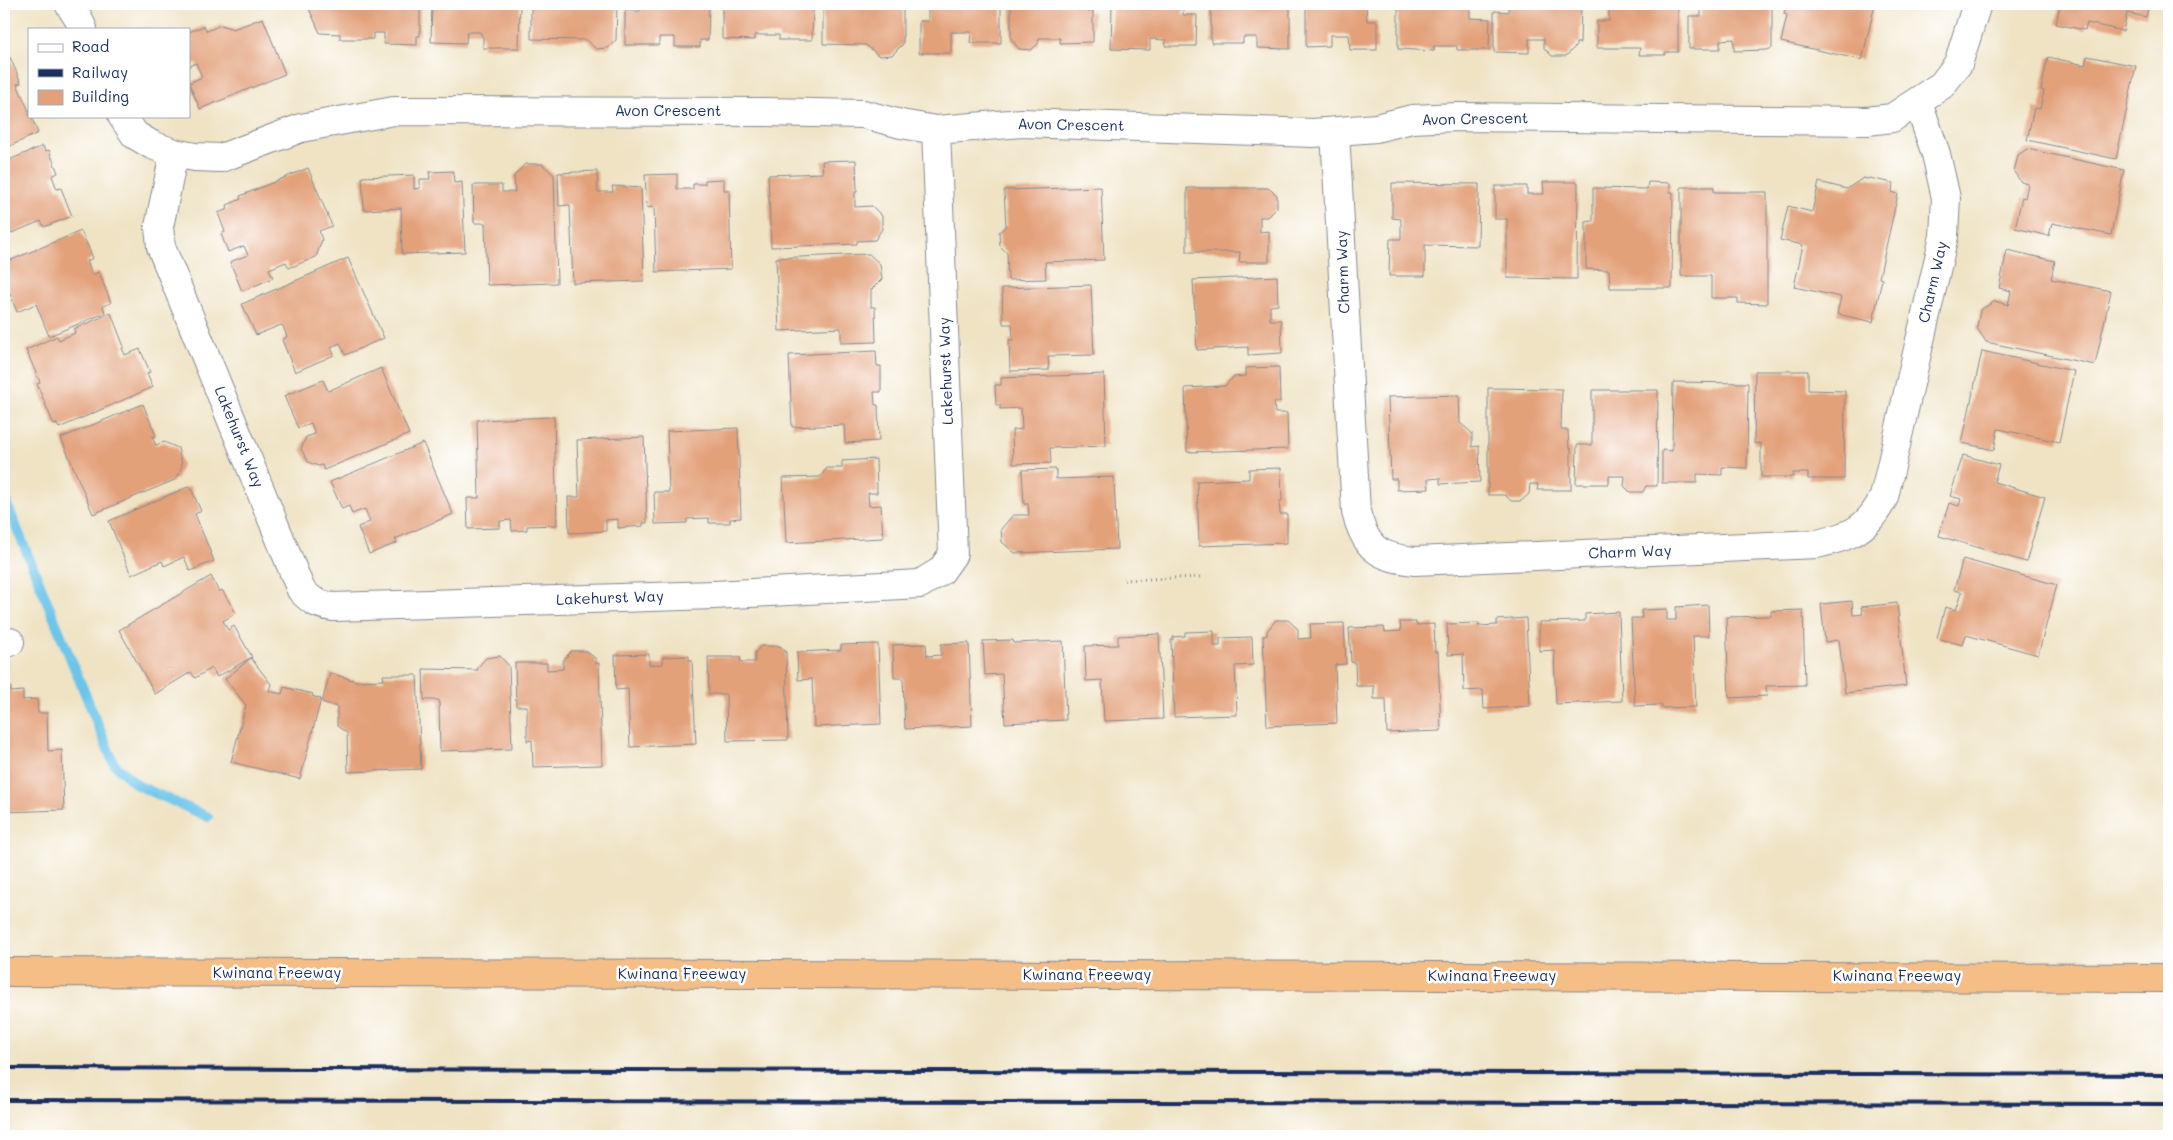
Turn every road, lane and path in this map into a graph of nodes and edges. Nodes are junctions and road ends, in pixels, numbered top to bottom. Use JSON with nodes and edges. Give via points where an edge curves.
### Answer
{"nodes":[{"id":1,"x":1977,"y":4,"type":"edge"},
{"id":2,"x":1918,"y":102,"type":"junction"},
{"id":3,"x":123,"y":118,"type":"edge"},
{"id":4,"x":936,"y":130,"type":"junction"},
{"id":5,"x":1335,"y":132,"type":"junction"},
{"id":6,"x":174,"y":153,"type":"junction"},
{"id":7,"x":1200,"y":577,"type":"dead end"},
{"id":8,"x":1124,"y":580,"type":"dead end"},
{"id":9,"x":4,"y":972,"type":"edge"},
{"id":10,"x":2169,"y":978,"type":"edge"}],
"edges":[{"from":1,"to":2,"type":"street","name":"Avon Crescent","via":[[1958,64],[1942,85]]},
{"from":2,"to":5,"type":"street","name":"Avon Crescent","via":[[1892,118],[1867,121],[1457,117],[1412,120]]},
{"from":2,"to":5,"type":"street","name":"Charm Way","via":[[1936,154],[1946,198],[1947,217],[1940,256],[1884,497],[1869,523],[1858,531],[1817,544],[1415,561],[1378,552],[1363,533],[1356,512]]},
{"from":3,"to":6,"type":"street","name":"Avon Crescent","via":[[135,135]]},
{"from":4,"to":5,"type":"street","name":"Avon Crescent","via":[[1022,123]]},
{"from":4,"to":6,"type":"street","name":"Avon Crescent","via":[[863,114],[394,111],[301,128],[221,158]]},
{"from":4,"to":6,"type":"street","name":"Lakehurst Way","via":[[953,554],[941,571],[920,584],[714,595],[344,606],[319,606],[310,600],[301,590],[161,248],[159,227]]},
{"from":7,"to":8,"type":"path"},
{"from":9,"to":10,"type":"highway","name":"Kwinana Freeway"}]}
